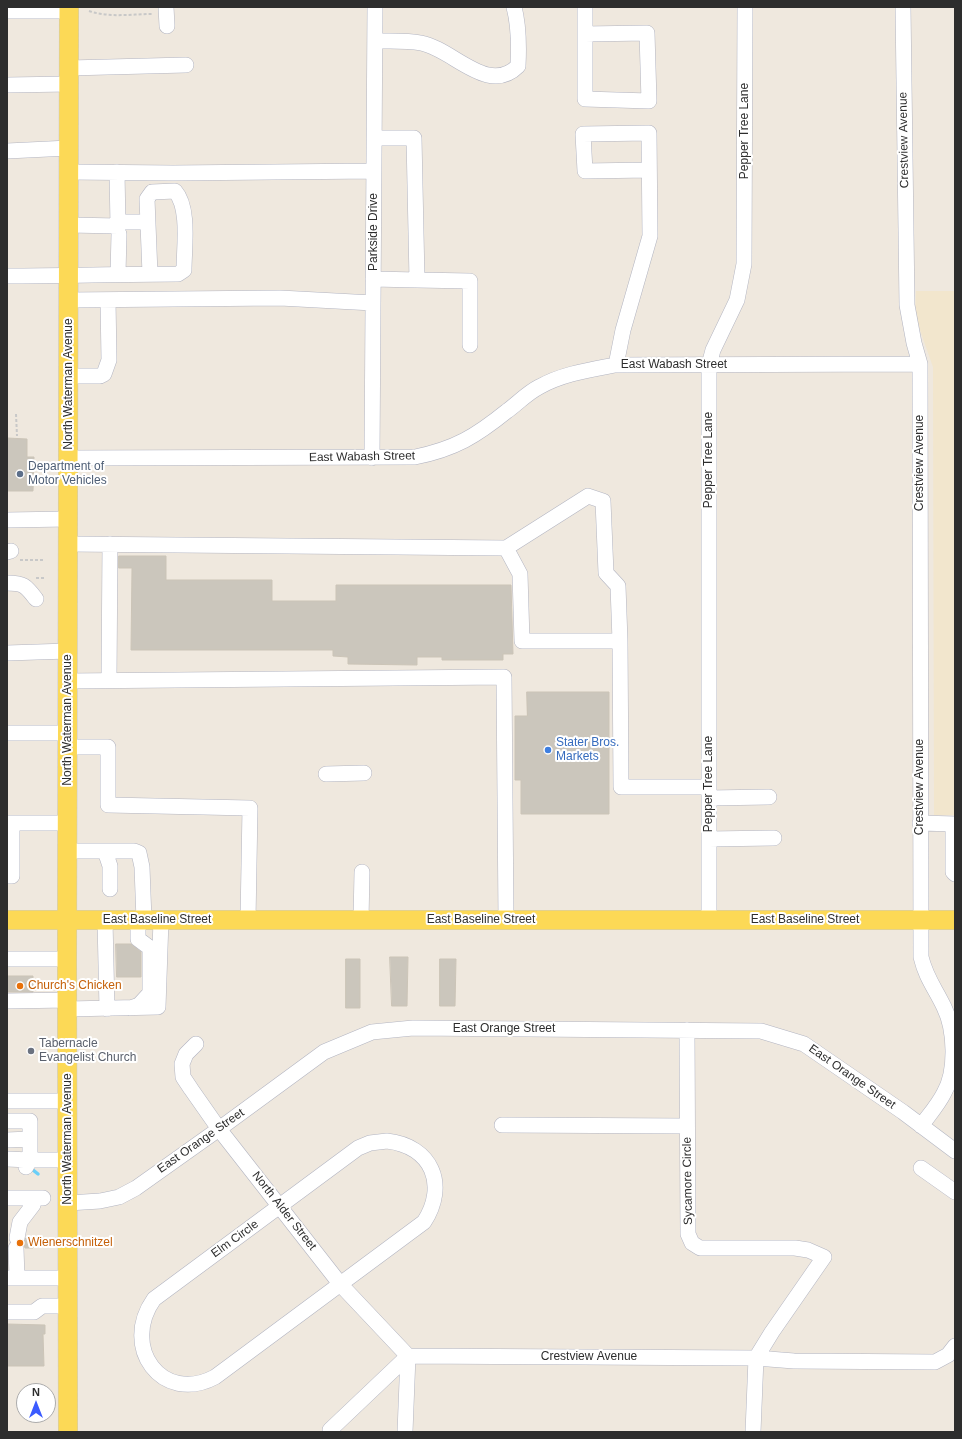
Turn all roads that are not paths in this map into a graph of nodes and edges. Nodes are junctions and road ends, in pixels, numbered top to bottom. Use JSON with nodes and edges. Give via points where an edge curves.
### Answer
{"nodes":[{"id":1,"x":166,"y":7,"type":"edge"},
{"id":2,"x":375,"y":7,"type":"edge"},
{"id":3,"x":514,"y":7,"type":"edge"},
{"id":4,"x":584,"y":7,"type":"edge"},
{"id":5,"x":745,"y":7,"type":"edge"},
{"id":6,"x":903,"y":7,"type":"edge"},
{"id":7,"x":69,"y":9,"type":"edge"},
{"id":8,"x":7,"y":11,"type":"edge"},
{"id":9,"x":167,"y":26,"type":"dead end"},
{"id":10,"x":585,"y":34,"type":"junction"},
{"id":11,"x":375,"y":41,"type":"junction"},
{"id":12,"x":186,"y":65,"type":"dead end"},
{"id":13,"x":69,"y":76,"type":"junction"},
{"id":14,"x":7,"y":85,"type":"edge"},
{"id":15,"x":374,"y":138,"type":"junction"},
{"id":16,"x":69,"y":148,"type":"junction"},
{"id":17,"x":7,"y":151,"type":"edge"},
{"id":18,"x":650,"y":170,"type":"junction"},
{"id":19,"x":374,"y":171,"type":"junction"},
{"id":20,"x":69,"y":172,"type":"junction"},
{"id":21,"x":117,"y":172,"type":"junction"},
{"id":22,"x":147,"y":222,"type":"junction"},
{"id":23,"x":69,"y":225,"type":"junction"},
{"id":24,"x":118,"y":228,"type":"junction"},
{"id":25,"x":118,"y":274,"type":"junction"},
{"id":26,"x":150,"y":274,"type":"junction"},
{"id":27,"x":7,"y":276,"type":"edge"},
{"id":28,"x":69,"y":276,"type":"junction"},
{"id":29,"x":374,"y":279,"type":"junction"},
{"id":30,"x":418,"y":280,"type":"junction"},
{"id":31,"x":69,"y":300,"type":"junction"},
{"id":32,"x":108,"y":300,"type":"junction"},
{"id":33,"x":373,"y":303,"type":"junction"},
{"id":34,"x":470,"y":346,"type":"dead end"},
{"id":35,"x":920,"y":364,"type":"junction"},
{"id":36,"x":616,"y":365,"type":"junction"},
{"id":37,"x":709,"y":365,"type":"junction"},
{"id":38,"x":69,"y":376,"type":"junction"},
{"id":39,"x":68,"y":458,"type":"junction"},
{"id":40,"x":372,"y":458,"type":"junction"},
{"id":41,"x":68,"y":519,"type":"junction"},
{"id":42,"x":7,"y":520,"type":"edge"},
{"id":43,"x":68,"y":544,"type":"junction"},
{"id":44,"x":110,"y":544,"type":"junction"},
{"id":45,"x":506,"y":548,"type":"junction"},
{"id":46,"x":7,"y":583,"type":"edge"},
{"id":47,"x":36,"y":599,"type":"dead end"},
{"id":48,"x":620,"y":641,"type":"junction"},
{"id":49,"x":68,"y":651,"type":"junction"},
{"id":50,"x":7,"y":653,"type":"edge"},
{"id":51,"x":109,"y":680,"type":"junction"},
{"id":52,"x":68,"y":681,"type":"junction"},
{"id":53,"x":7,"y":733,"type":"edge"},
{"id":54,"x":68,"y":740,"type":"junction"},
{"id":55,"x":364,"y":773,"type":"dead end"},
{"id":56,"x":326,"y":774,"type":"dead end"},
{"id":57,"x":709,"y":792,"type":"junction"},
{"id":58,"x":769,"y":797,"type":"dead end"},
{"id":59,"x":10,"y":823,"type":"edge"},
{"id":60,"x":68,"y":823,"type":"junction"},
{"id":61,"x":920,"y":823,"type":"junction"},
{"id":62,"x":954,"y":824,"type":"edge"},
{"id":63,"x":774,"y":838,"type":"dead end"},
{"id":64,"x":709,"y":839,"type":"junction"},
{"id":65,"x":68,"y":851,"type":"junction"},
{"id":66,"x":103,"y":851,"type":"junction"},
{"id":67,"x":362,"y":872,"type":"dead end"},
{"id":68,"x":955,"y":874,"type":"edge"},
{"id":69,"x":7,"y":876,"type":"edge"},
{"id":70,"x":110,"y":889,"type":"dead end"},
{"id":71,"x":7,"y":920,"type":"edge"},
{"id":72,"x":68,"y":920,"type":"junction"},
{"id":73,"x":105,"y":920,"type":"junction"},
{"id":74,"x":147,"y":920,"type":"junction"},
{"id":75,"x":248,"y":920,"type":"junction"},
{"id":76,"x":361,"y":920,"type":"junction"},
{"id":77,"x":506,"y":920,"type":"junction"},
{"id":78,"x":709,"y":920,"type":"junction"},
{"id":79,"x":920,"y":920,"type":"junction"},
{"id":80,"x":955,"y":920,"type":"edge"},
{"id":81,"x":7,"y":959,"type":"edge"},
{"id":82,"x":67,"y":959,"type":"junction"},
{"id":83,"x":7,"y":1000,"type":"edge"},
{"id":84,"x":68,"y":1005,"type":"junction"},
{"id":85,"x":107,"y":1009,"type":"junction"},
{"id":86,"x":125,"y":1009,"type":"junction"},
{"id":87,"x":687,"y":1030,"type":"junction"},
{"id":88,"x":191,"y":1049,"type":"dead end"},
{"id":89,"x":7,"y":1101,"type":"edge"},
{"id":90,"x":68,"y":1101,"type":"junction"},
{"id":91,"x":7,"y":1121,"type":"edge"},
{"id":92,"x":502,"y":1125,"type":"dead end"},
{"id":93,"x":687,"y":1126,"type":"junction"},
{"id":94,"x":921,"y":1126,"type":"junction"},
{"id":95,"x":220,"y":1129,"type":"junction"},
{"id":96,"x":30,"y":1139,"type":"junction"},
{"id":97,"x":7,"y":1140,"type":"edge"},
{"id":98,"x":955,"y":1151,"type":"edge"},
{"id":99,"x":7,"y":1159,"type":"edge"},
{"id":100,"x":30,"y":1160,"type":"junction"},
{"id":101,"x":68,"y":1160,"type":"junction"},
{"id":102,"x":7,"y":1168,"type":"edge"},
{"id":103,"x":921,"y":1168,"type":"dead end"},
{"id":104,"x":955,"y":1192,"type":"edge"},
{"id":105,"x":7,"y":1198,"type":"edge"},
{"id":106,"x":68,"y":1203,"type":"junction"},
{"id":107,"x":280,"y":1207,"type":"junction"},
{"id":108,"x":12,"y":1278,"type":"edge"},
{"id":109,"x":68,"y":1278,"type":"junction"},
{"id":110,"x":341,"y":1285,"type":"junction"},
{"id":111,"x":68,"y":1306,"type":"junction"},
{"id":112,"x":7,"y":1312,"type":"edge"},
{"id":113,"x":955,"y":1346,"type":"edge"},
{"id":114,"x":408,"y":1356,"type":"junction"},
{"id":115,"x":756,"y":1358,"type":"junction"},
{"id":116,"x":330,"y":1430,"type":"dead end"},
{"id":117,"x":68,"y":1432,"type":"edge"},
{"id":118,"x":405,"y":1432,"type":"edge"},
{"id":119,"x":753,"y":1432,"type":"edge"}],
"edges":[{"from":1,"to":9,"type":"street"},
{"from":2,"to":11,"type":"street","name":"Parkside Drive"},
{"from":3,"to":11,"type":"street","via":[[518,22],[518,66],[509,74],[492,77],[422,43]]},
{"from":4,"to":10,"type":"street"},
{"from":5,"to":37,"type":"street","name":"Pepper Tree Lane","via":[[744,264],[737,300],[713,350]]},
{"from":6,"to":35,"type":"street","name":"Crestview Avenue","via":[[907,304]]},
{"from":7,"to":8,"type":"street"},
{"from":7,"to":13,"type":"main road","name":"North Waterman Avenue"},
{"from":10,"to":10,"type":"street","via":[[585,99],[650,101],[647,33]]},
{"from":11,"to":15,"type":"street","name":"Parkside Drive"},
{"from":12,"to":13,"type":"street"},
{"from":13,"to":14,"type":"street"},
{"from":13,"to":16,"type":"main road","name":"North Waterman Avenue"},
{"from":15,"to":19,"type":"street","name":"Parkside Drive"},
{"from":15,"to":30,"type":"street","via":[[414,138]]},
{"from":16,"to":17,"type":"street"},
{"from":16,"to":20,"type":"main road","name":"North Waterman Avenue"},
{"from":18,"to":18,"type":"street","via":[[649,133],[584,134],[585,171]]},
{"from":18,"to":36,"type":"street","via":[[650,236],[623,330]]},
{"from":19,"to":21,"type":"street"},
{"from":19,"to":29,"type":"street","name":"Parkside Drive"},
{"from":20,"to":21,"type":"street"},
{"from":20,"to":23,"type":"main road","name":"North Waterman Avenue"},
{"from":21,"to":24,"type":"street"},
{"from":22,"to":24,"type":"street"},
{"from":22,"to":26,"type":"street"},
{"from":22,"to":26,"type":"street","via":[[147,199],[152,192],[175,191],[179,195],[184,213],[184,270],[178,274]]},
{"from":23,"to":24,"type":"street"},
{"from":23,"to":28,"type":"main road","name":"North Waterman Avenue"},
{"from":24,"to":25,"type":"street"},
{"from":25,"to":26,"type":"street"},
{"from":25,"to":28,"type":"street"},
{"from":27,"to":28,"type":"street"},
{"from":28,"to":31,"type":"main road","name":"North Waterman Avenue"},
{"from":29,"to":30,"type":"street"},
{"from":29,"to":33,"type":"street","name":"Parkside Drive"},
{"from":30,"to":34,"type":"street","via":[[470,281]]},
{"from":31,"to":32,"type":"street"},
{"from":31,"to":38,"type":"main road","name":"North Waterman Avenue"},
{"from":32,"to":33,"type":"street","via":[[280,298]]},
{"from":32,"to":38,"type":"street","via":[[109,360],[104,374]]},
{"from":33,"to":40,"type":"street","name":"Parkside Drive"},
{"from":35,"to":37,"type":"street","name":"East Wabash Street"},
{"from":35,"to":61,"type":"street","name":"Crestview Avenue"},
{"from":36,"to":37,"type":"street","name":"East Wabash Street"},
{"from":36,"to":40,"type":"street","name":"East Wabash Street","via":[[580,371],[538,387],[488,426],[440,452],[415,457]]},
{"from":37,"to":57,"type":"street","name":"Pepper Tree Lane"},
{"from":38,"to":39,"type":"main road","name":"North Waterman Avenue"},
{"from":39,"to":40,"type":"street","name":"East Wabash Street"},
{"from":39,"to":41,"type":"main road","name":"North Waterman Avenue"},
{"from":41,"to":42,"type":"street"},
{"from":41,"to":43,"type":"main road","name":"North Waterman Avenue"},
{"from":43,"to":44,"type":"street"},
{"from":43,"to":49,"type":"main road","name":"North Waterman Avenue"},
{"from":44,"to":45,"type":"street"},
{"from":44,"to":51,"type":"street"},
{"from":45,"to":48,"type":"street","via":[[520,574],[522,640]]},
{"from":45,"to":48,"type":"street","via":[[588,496],[603,501],[606,573],[618,586]]},
{"from":46,"to":47,"type":"street","via":[[20,583],[28,588]]},
{"from":48,"to":57,"type":"street","via":[[621,786]]},
{"from":49,"to":50,"type":"street"},
{"from":49,"to":52,"type":"main road","name":"North Waterman Avenue"},
{"from":51,"to":52,"type":"street"},
{"from":51,"to":77,"type":"street","via":[[504,677]]},
{"from":52,"to":54,"type":"main road","name":"North Waterman Avenue"},
{"from":53,"to":54,"type":"street"},
{"from":54,"to":60,"type":"main road","name":"North Waterman Avenue"},
{"from":54,"to":75,"type":"street","via":[[108,747],[108,805],[250,808]]},
{"from":55,"to":56,"type":"street"},
{"from":57,"to":58,"type":"street"},
{"from":57,"to":64,"type":"street","name":"Pepper Tree Lane"},
{"from":59,"to":60,"type":"street"},
{"from":59,"to":69,"type":"street","via":[[12,876]]},
{"from":60,"to":65,"type":"main road","name":"North Waterman Avenue"},
{"from":61,"to":62,"type":"street"},
{"from":61,"to":79,"type":"street","name":"Crestview Avenue"},
{"from":62,"to":68,"type":"street"},
{"from":63,"to":64,"type":"street"},
{"from":64,"to":78,"type":"street","name":"Pepper Tree Lane"},
{"from":65,"to":66,"type":"street"},
{"from":65,"to":72,"type":"main road","name":"North Waterman Avenue"},
{"from":66,"to":70,"type":"street","via":[[109,858]]},
{"from":66,"to":74,"type":"street","via":[[139,853]]},
{"from":67,"to":76,"type":"street"},
{"from":71,"to":72,"type":"main road","name":"East Baseline Street"},
{"from":72,"to":73,"type":"main road","name":"East Baseline Street"},
{"from":72,"to":82,"type":"main road","name":"North Waterman Avenue"},
{"from":73,"to":74,"type":"main road","name":"East Baseline Street"},
{"from":73,"to":85,"type":"street"},
{"from":74,"to":75,"type":"main road","name":"East Baseline Street"},
{"from":74,"to":86,"type":"street","via":[[138,939],[150,948],[150,993],[139,1005]]},
{"from":74,"to":86,"type":"street","via":[[158,1007]]},
{"from":75,"to":76,"type":"main road","name":"East Baseline Street"},
{"from":76,"to":77,"type":"main road","name":"East Baseline Street"},
{"from":77,"to":78,"type":"main road","name":"East Baseline Street"},
{"from":78,"to":79,"type":"main road","name":"East Baseline Street"},
{"from":79,"to":80,"type":"main road","name":"East Baseline Street"},
{"from":79,"to":94,"type":"street","name":"Crestview Avenue","via":[[924,973],[945,1007],[953,1033],[952,1063],[945,1092]]},
{"from":81,"to":82,"type":"street"},
{"from":82,"to":84,"type":"main road","name":"North Waterman Avenue"},
{"from":83,"to":84,"type":"street"},
{"from":84,"to":85,"type":"street"},
{"from":84,"to":90,"type":"main road","name":"North Waterman Avenue"},
{"from":85,"to":86,"type":"street"},
{"from":87,"to":93,"type":"street","name":"Sycamore Circle"},
{"from":87,"to":94,"type":"street","name":"East Orange Street","via":[[761,1031],[804,1044]]},
{"from":87,"to":95,"type":"street","name":"East Orange Street","via":[[413,1028],[372,1032],[324,1052]]},
{"from":88,"to":95,"type":"street","name":"North Alder Street","via":[[182,1064],[183,1077]]},
{"from":89,"to":90,"type":"street"},
{"from":90,"to":101,"type":"main road","name":"North Waterman Avenue"},
{"from":91,"to":96,"type":"street","via":[[30,1121]]},
{"from":92,"to":93,"type":"street"},
{"from":93,"to":115,"type":"street","name":"Sycamore Circle","via":[[688,1234],[692,1243],[700,1248],[795,1248],[824,1257]]},
{"from":94,"to":98,"type":"street","name":"East Orange Street"},
{"from":95,"to":106,"type":"street","name":"East Orange Street","via":[[136,1188],[119,1197]]},
{"from":95,"to":107,"type":"street","name":"North Alder Street"},
{"from":96,"to":97,"type":"street"},
{"from":96,"to":100,"type":"street"},
{"from":99,"to":100,"type":"street"},
{"from":100,"to":101,"type":"street"},
{"from":100,"to":102,"type":"street","via":[[27,1167]]},
{"from":101,"to":106,"type":"main road","name":"North Waterman Avenue"},
{"from":103,"to":104,"type":"street"},
{"from":105,"to":108,"type":"street","via":[[38,1198],[20,1222]]},
{"from":106,"to":109,"type":"main road","name":"North Waterman Avenue"},
{"from":107,"to":110,"type":"street","name":"North Alder Street"},
{"from":107,"to":110,"type":"street","name":"Elm Circle","via":[[363,1145],[397,1142],[416,1151],[425,1159],[431,1168],[436,1188],[428,1215],[419,1227]]},
{"from":107,"to":110,"type":"street","name":"Elm Circle","via":[[154,1299],[146,1312],[141,1330],[143,1351],[148,1362],[155,1370],[173,1381],[193,1384],[209,1380]]},
{"from":108,"to":109,"type":"street"},
{"from":109,"to":111,"type":"main road","name":"North Waterman Avenue"},
{"from":110,"to":114,"type":"street","name":"North Alder Street"},
{"from":111,"to":112,"type":"street","via":[[42,1306],[34,1312]]},
{"from":111,"to":117,"type":"main road","name":"North Waterman Avenue"},
{"from":113,"to":115,"type":"street","via":[[948,1355],[935,1362],[794,1361]]},
{"from":114,"to":115,"type":"street","name":"Crestview Avenue"},
{"from":114,"to":116,"type":"street"},
{"from":114,"to":118,"type":"street"},
{"from":115,"to":119,"type":"street"}]}
